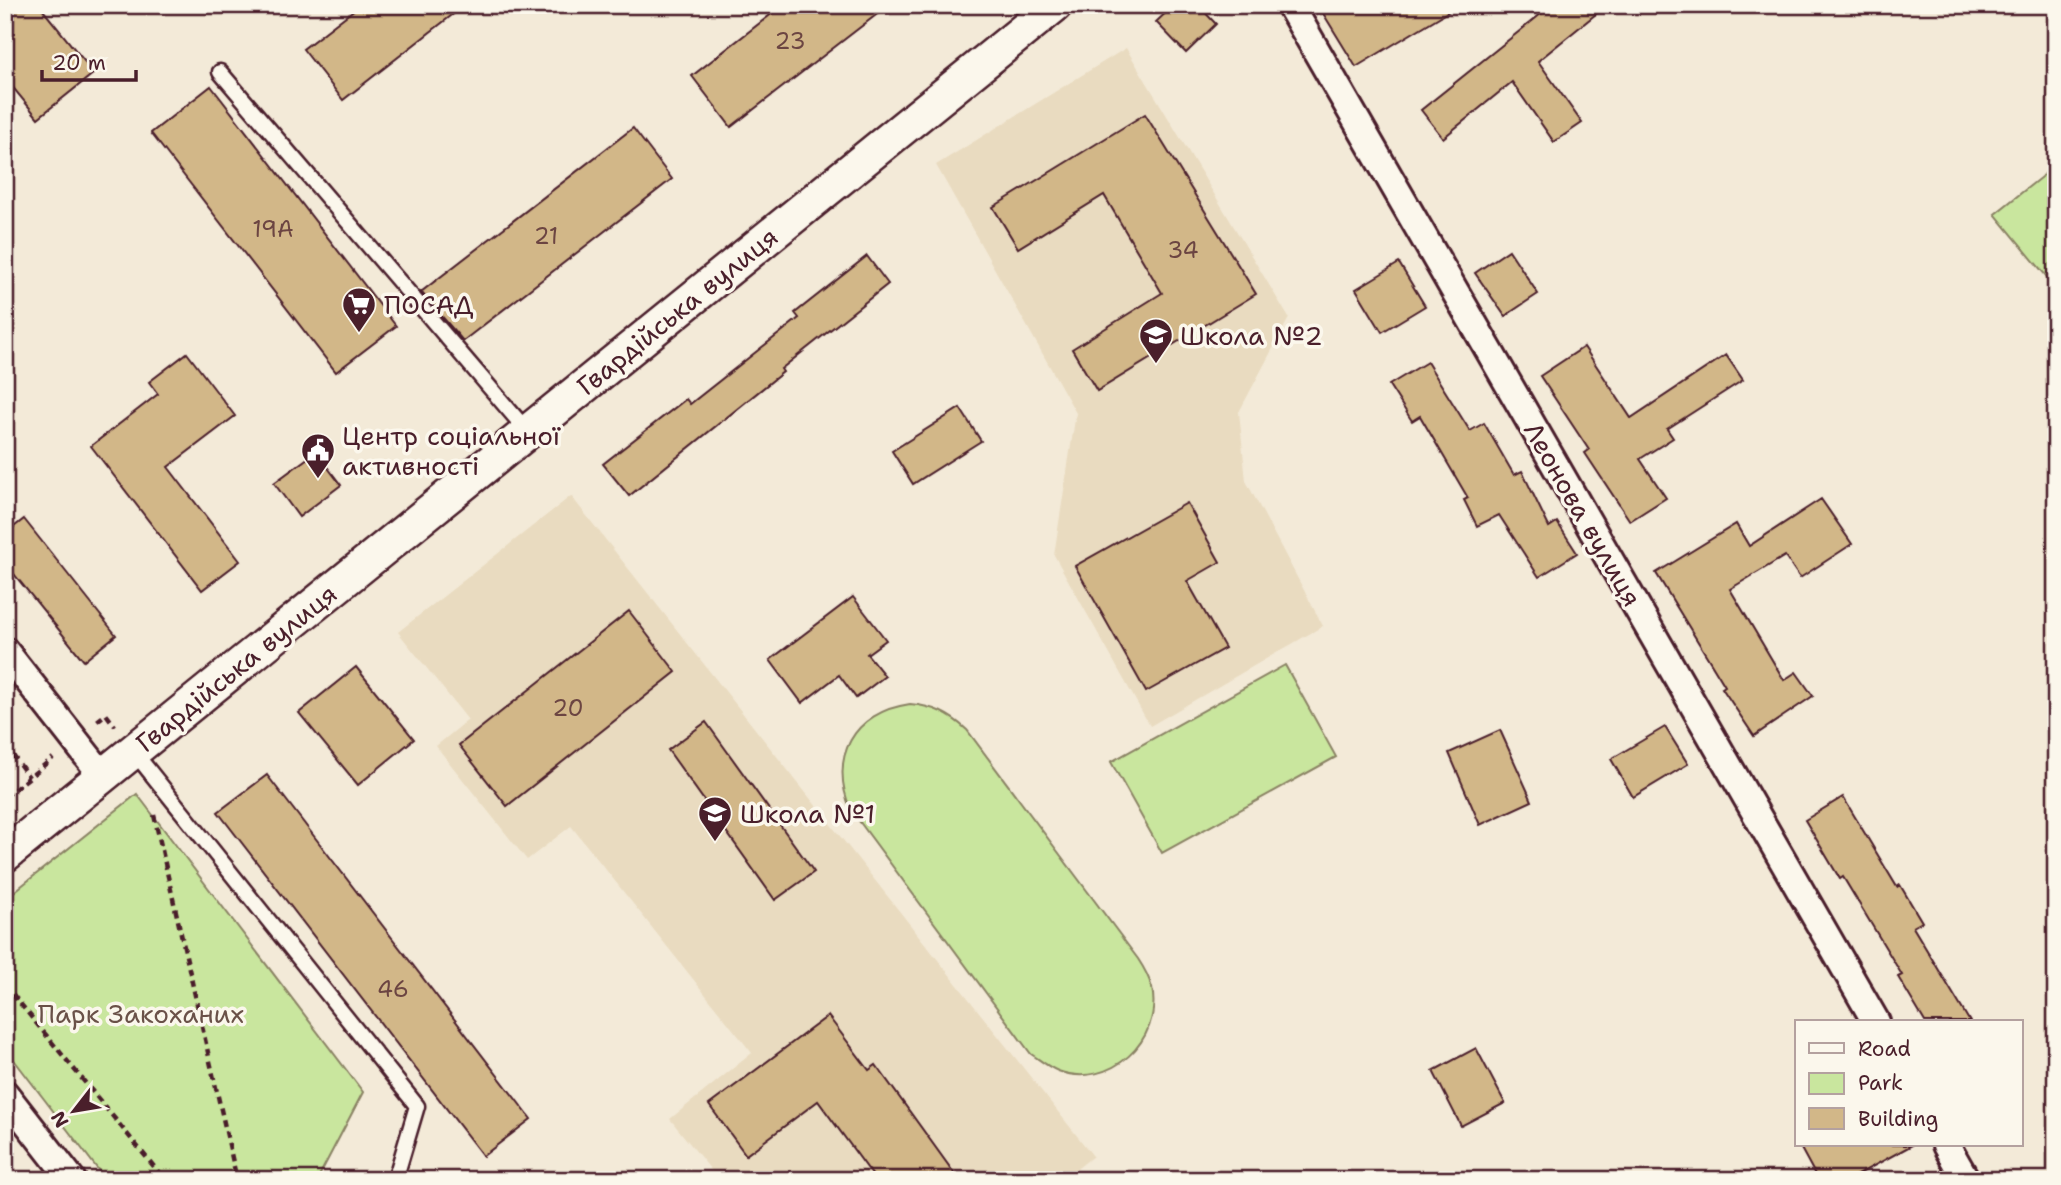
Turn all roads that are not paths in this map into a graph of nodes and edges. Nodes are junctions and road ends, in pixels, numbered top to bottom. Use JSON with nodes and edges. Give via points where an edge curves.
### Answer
{"nodes":[{"id":1,"x":1055,"y":5,"type":"edge"},
{"id":2,"x":1290,"y":5,"type":"edge"},
{"id":3,"x":220,"y":72,"type":"dead end"},
{"id":4,"x":527,"y":431,"type":"junction"},
{"id":5,"x":5,"y":650,"type":"edge"},
{"id":6,"x":134,"y":752,"type":"junction"},
{"id":7,"x":103,"y":776,"type":"junction"},
{"id":8,"x":5,"y":855,"type":"edge"},
{"id":9,"x":1875,"y":1020,"type":"edge"},
{"id":10,"x":5,"y":1094,"type":"edge"},
{"id":11,"x":1946,"y":1146,"type":"edge"},
{"id":12,"x":1959,"y":1177,"type":"edge"},
{"id":13,"x":72,"y":1180,"type":"edge"},
{"id":14,"x":395,"y":1180,"type":"edge"}],
"edges":[{"from":1,"to":4,"type":"street","name":"Гвардійська вулиця"},
{"from":2,"to":9,"type":"street","name":"Леонова вулиця"},
{"from":3,"to":4,"type":"lane"},
{"from":4,"to":6,"type":"street","name":"Гвардійська вулиця"},
{"from":5,"to":7,"type":"street"},
{"from":6,"to":7,"type":"street","name":"Гвардійська вулиця"},
{"from":6,"to":14,"type":"lane","via":[[417,1105]]},
{"from":7,"to":8,"type":"street","name":"Гвардійська вулиця"},
{"from":10,"to":13,"type":"street"},
{"from":11,"to":12,"type":"street"}]}
